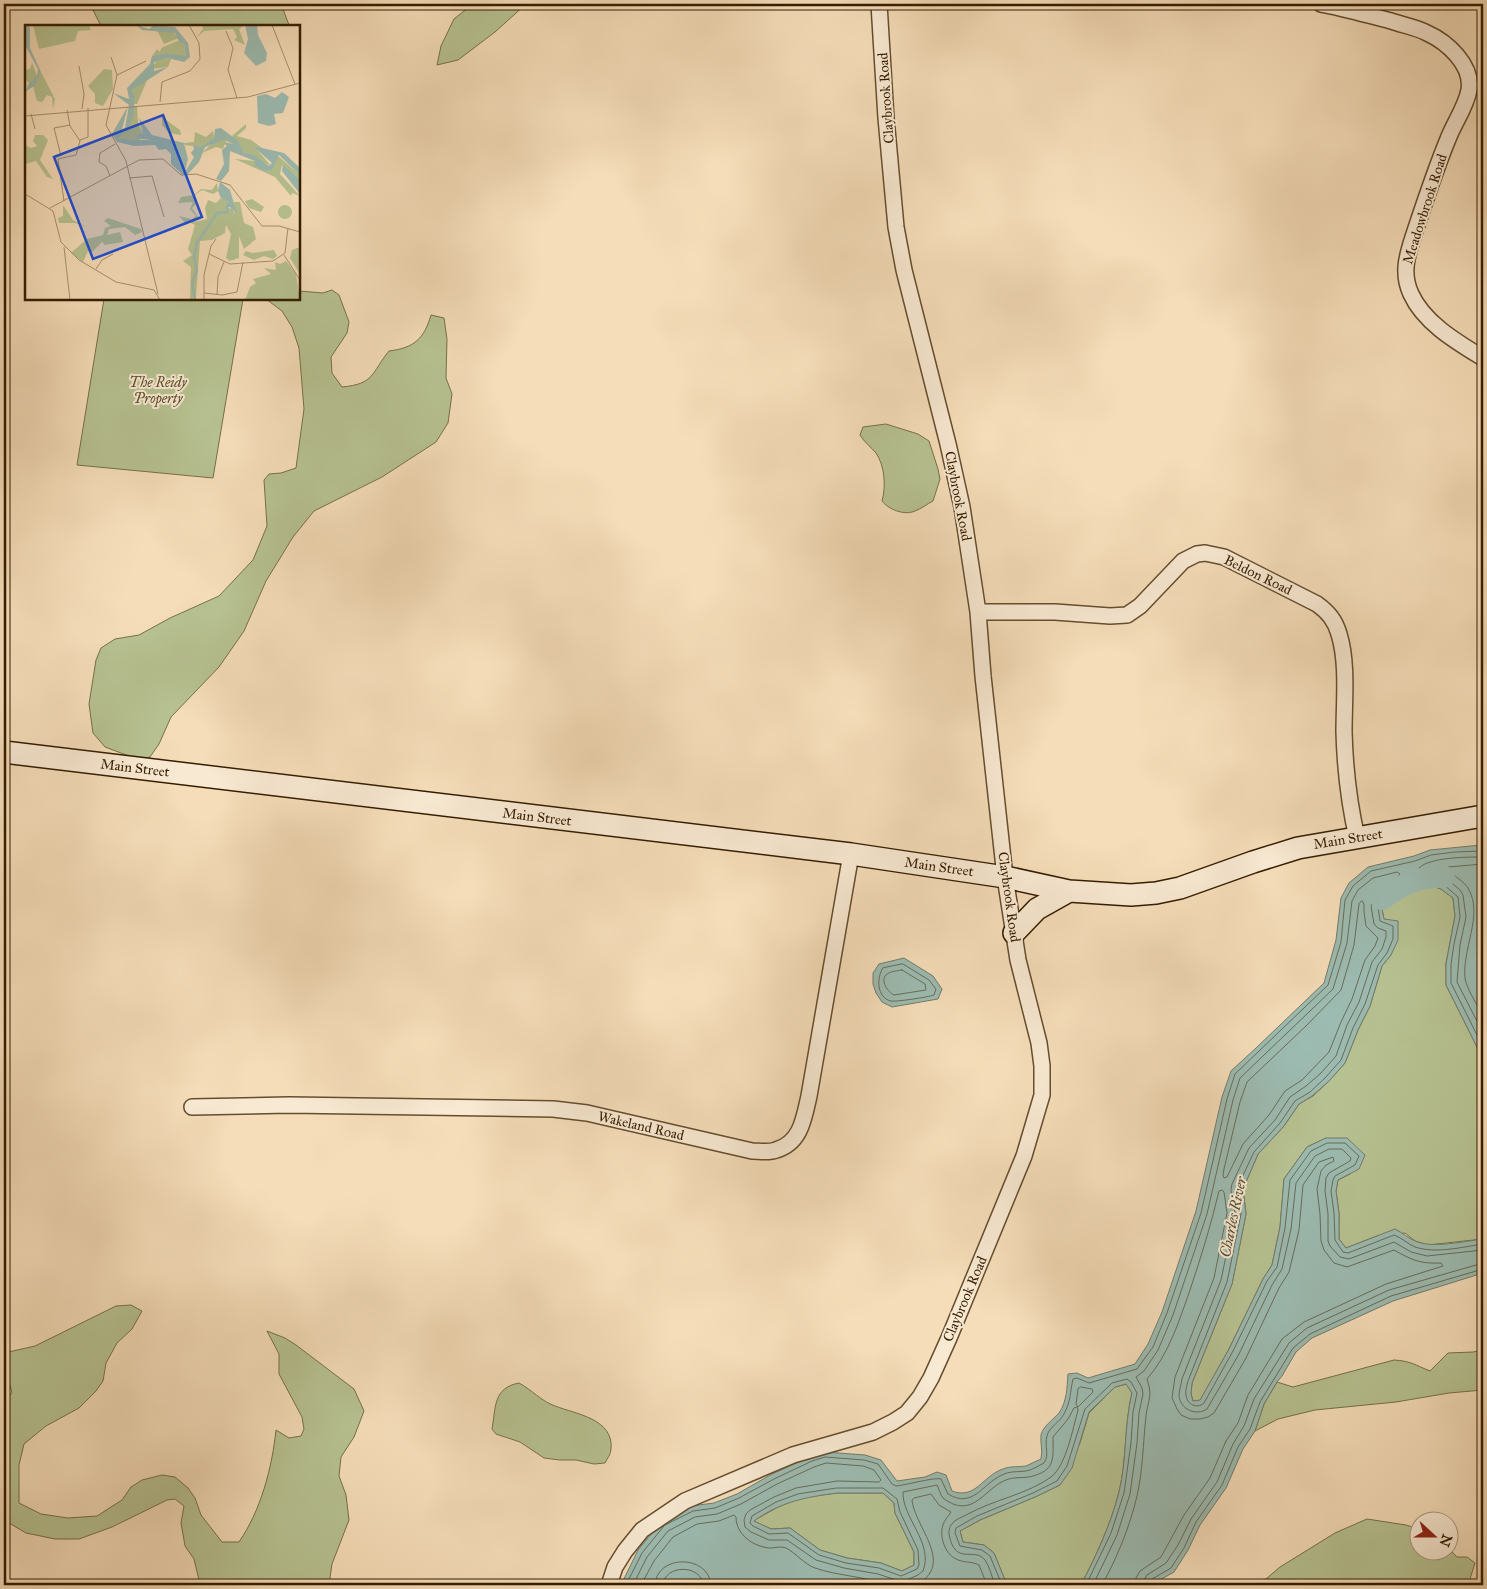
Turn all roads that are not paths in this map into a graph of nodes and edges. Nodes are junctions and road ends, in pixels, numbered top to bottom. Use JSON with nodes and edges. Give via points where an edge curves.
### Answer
{"nodes":[{"id":1,"x":880,"y":4,"type":"edge"},
{"id":2,"x":1321,"y":4,"type":"edge"},
{"id":3,"x":1476,"y":91,"type":"edge"},
{"id":4,"x":1483,"y":358,"type":"edge"},
{"id":5,"x":978,"y":612,"type":"junction"},
{"id":6,"x":4,"y":752,"type":"edge"},
{"id":7,"x":1483,"y":816,"type":"edge"},
{"id":8,"x":1357,"y":838,"type":"junction"},
{"id":9,"x":851,"y":854,"type":"junction"},
{"id":10,"x":1005,"y":877,"type":"junction"},
{"id":11,"x":1069,"y":891,"type":"junction"},
{"id":12,"x":1014,"y":934,"type":"junction"},
{"id":13,"x":192,"y":1107,"type":"dead end"},
{"id":14,"x":609,"y":1585,"type":"edge"}],
"edges":[{"from":1,"to":5,"type":"street","name":"Claybrook Road","via":[[896,227],[962,507]]},
{"from":2,"to":3,"type":"street","name":"Meadowbrook Road","via":[[1426,32],[1448,46]]},
{"from":3,"to":4,"type":"street","name":"Meadowbrook Road","via":[[1448,138],[1424,203],[1405,273],[1411,294],[1430,320]]},
{"from":5,"to":8,"type":"street","name":"Beldon Road","via":[[1127,615],[1140,606],[1183,561],[1205,553],[1224,557],[1317,604],[1333,620],[1342,644],[1346,777]]},
{"from":5,"to":10,"type":"street","name":"Claybrook Road"},
{"from":6,"to":9,"type":"street","name":"Main Street"},
{"from":7,"to":8,"type":"street","name":"Main Street"},
{"from":8,"to":11,"type":"street","name":"Main Street","via":[[1298,848],[1156,893],[1131,895]]},
{"from":9,"to":10,"type":"street","name":"Main Street"},
{"from":9,"to":13,"type":"street","name":"Wakeland Road","via":[[801,1129],[791,1143],[775,1151],[709,1142],[553,1108]]},
{"from":10,"to":11,"type":"street","name":"Main Street"},
{"from":10,"to":12,"type":"street","name":"Claybrook Road"},
{"from":11,"to":12,"type":"street","via":[[1037,909]]},
{"from":12,"to":14,"type":"street","name":"Claybrook Road","via":[[1040,1044],[1042,1095],[1030,1138],[1003,1208],[949,1338],[920,1397],[907,1412],[873,1432],[793,1455],[678,1505],[642,1530],[615,1567]]}]}
